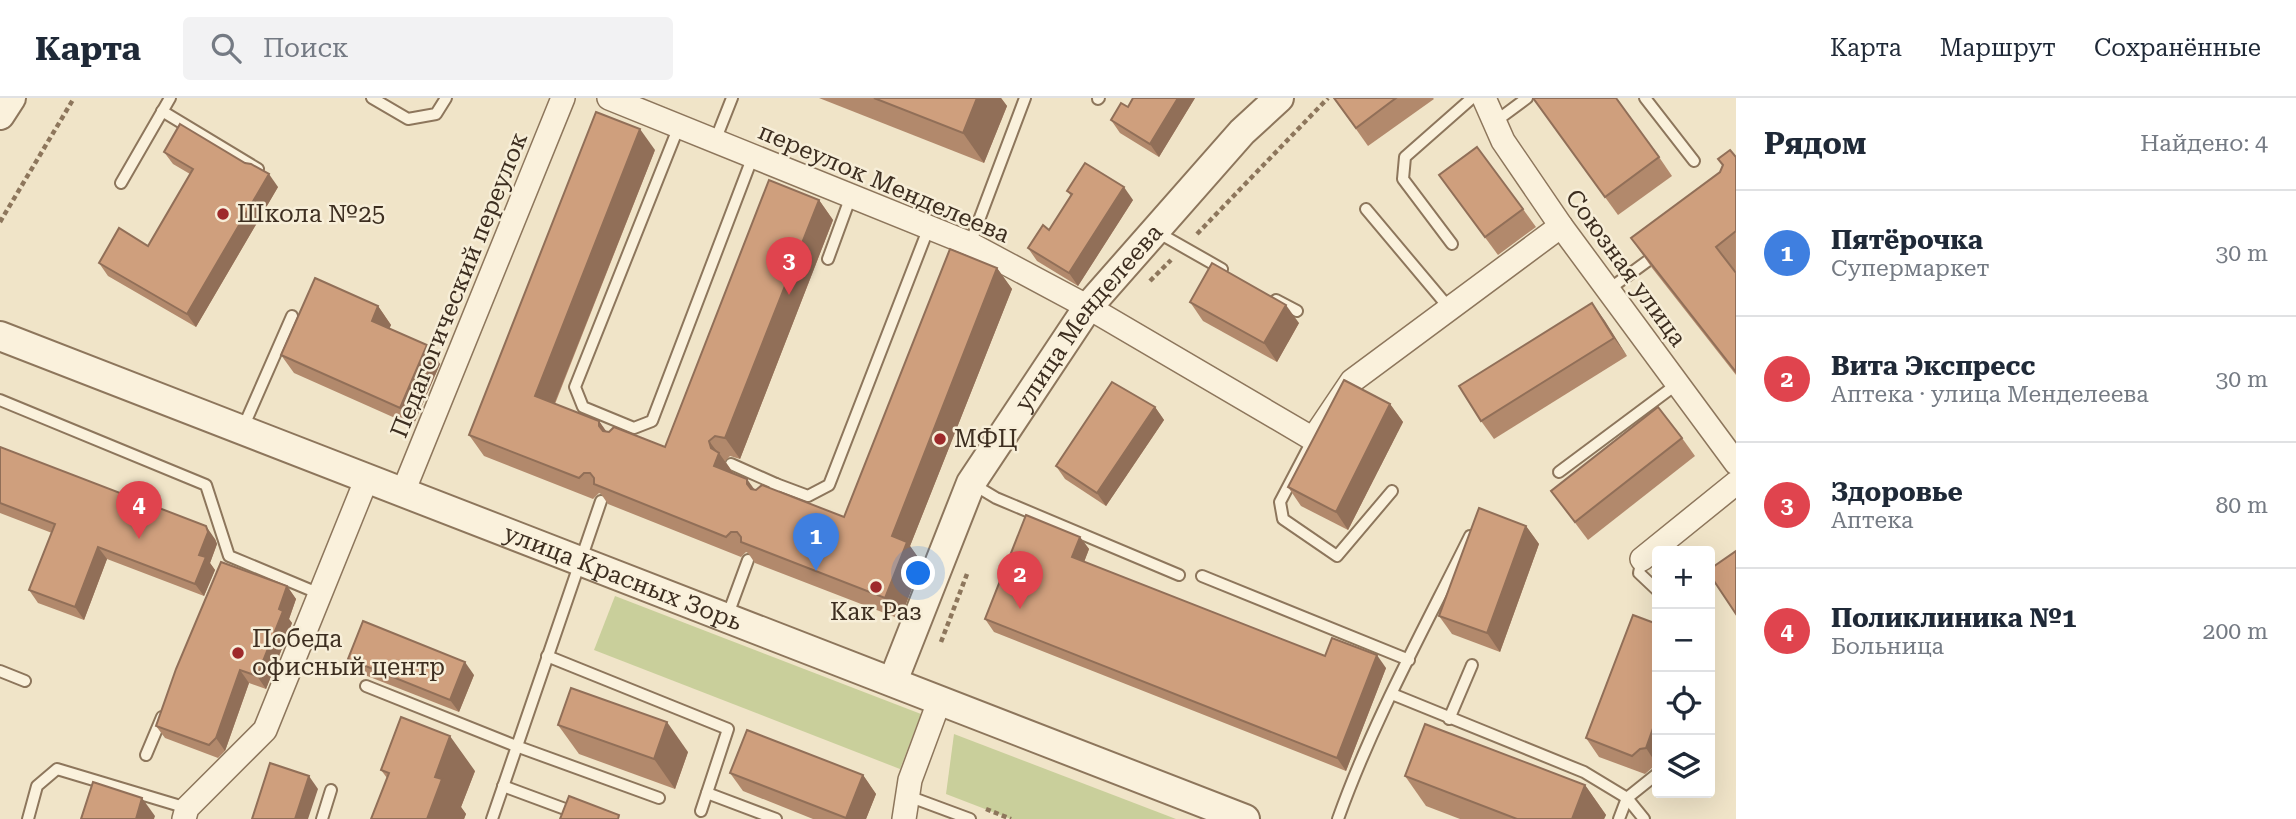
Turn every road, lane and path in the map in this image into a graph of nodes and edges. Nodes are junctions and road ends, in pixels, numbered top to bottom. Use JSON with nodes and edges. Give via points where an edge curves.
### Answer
{"nodes":[{"id":1,"x":10,"y":98,"type":"edge"},
{"id":2,"x":74,"y":98,"type":"edge"},
{"id":3,"x":170,"y":98,"type":"edge"},
{"id":4,"x":372,"y":98,"type":"edge"},
{"id":5,"x":446,"y":98,"type":"edge"},
{"id":6,"x":563,"y":98,"type":"edge"},
{"id":7,"x":609,"y":98,"type":"edge"},
{"id":8,"x":732,"y":98,"type":"edge"},
{"id":9,"x":1025,"y":98,"type":"edge"},
{"id":10,"x":1279,"y":98,"type":"edge"},
{"id":11,"x":1328,"y":98,"type":"edge"},
{"id":12,"x":1472,"y":98,"type":"edge"},
{"id":13,"x":1484,"y":98,"type":"edge"},
{"id":14,"x":1527,"y":98,"type":"edge"},
{"id":15,"x":1645,"y":98,"type":"edge"},
{"id":16,"x":162,"y":111,"type":"junction"},
{"id":17,"x":0,"y":115,"type":"edge"},
{"id":18,"x":1496,"y":121,"type":"junction"},
{"id":19,"x":679,"y":126,"type":"junction"},
{"id":20,"x":715,"y":141,"type":"junction"},
{"id":21,"x":753,"y":156,"type":"junction"},
{"id":22,"x":1694,"y":161,"type":"dead end"},
{"id":23,"x":258,"y":169,"type":"edge"},
{"id":24,"x":121,"y":183,"type":"dead end"},
{"id":25,"x":851,"y":196,"type":"junction"},
{"id":26,"x":1366,"y":209,"type":"dead end"},
{"id":27,"x":0,"y":222,"type":"edge"},
{"id":28,"x":1561,"y":226,"type":"junction"},
{"id":29,"x":929,"y":227,"type":"junction"},
{"id":30,"x":1155,"y":230,"type":"junction"},
{"id":31,"x":970,"y":244,"type":"junction"},
{"id":32,"x":1452,"y":244,"type":"dead end"},
{"id":33,"x":1184,"y":248,"type":"junction"},
{"id":34,"x":1661,"y":251,"type":"edge"},
{"id":35,"x":828,"y":259,"type":"dead end"},
{"id":36,"x":1229,"y":273,"type":"edge"},
{"id":37,"x":1147,"y":284,"type":"dead end"},
{"id":38,"x":1608,"y":290,"type":"junction"},
{"id":39,"x":1263,"y":292,"type":"edge"},
{"id":40,"x":1088,"y":307,"type":"junction"},
{"id":41,"x":1450,"y":309,"type":"junction"},
{"id":42,"x":1297,"y":311,"type":"dead end"},
{"id":43,"x":292,"y":316,"type":"dead end"},
{"id":44,"x":0,"y":336,"type":"edge"},
{"id":45,"x":1677,"y":384,"type":"junction"},
{"id":46,"x":0,"y":400,"type":"edge"},
{"id":47,"x":242,"y":430,"type":"junction"},
{"id":48,"x":1313,"y":439,"type":"junction"},
{"id":49,"x":1736,"y":463,"type":"edge"},
{"id":50,"x":731,"y":464,"type":"dead end"},
{"id":51,"x":1559,"y":472,"type":"dead end"},
{"id":52,"x":367,"y":478,"type":"junction"},
{"id":53,"x":971,"y":483,"type":"junction"},
{"id":54,"x":1736,"y":483,"type":"edge"},
{"id":55,"x":776,"y":484,"type":"junction"},
{"id":56,"x":1392,"y":491,"type":"dead end"},
{"id":57,"x":403,"y":492,"type":"junction"},
{"id":58,"x":601,"y":502,"type":"edge"},
{"id":59,"x":769,"y":503,"type":"edge"},
{"id":60,"x":1472,"y":532,"type":"edge"},
{"id":61,"x":229,"y":556,"type":"junction"},
{"id":62,"x":1642,"y":559,"type":"joint"},
{"id":63,"x":748,"y":560,"type":"edge"},
{"id":64,"x":579,"y":561,"type":"junction"},
{"id":65,"x":971,"y":564,"type":"dead end"},
{"id":66,"x":224,"y":569,"type":"edge"},
{"id":67,"x":1179,"y":575,"type":"dead end"},
{"id":68,"x":1202,"y":576,"type":"dead end"},
{"id":69,"x":1652,"y":585,"type":"edge"},
{"id":70,"x":320,"y":594,"type":"junction"},
{"id":71,"x":727,"y":618,"type":"junction"},
{"id":72,"x":941,"y":642,"type":"dead end"},
{"id":73,"x":547,"y":656,"type":"junction"},
{"id":74,"x":1409,"y":660,"type":"junction"},
{"id":75,"x":1472,"y":665,"type":"dead end"},
{"id":76,"x":0,"y":671,"type":"edge"},
{"id":77,"x":25,"y":681,"type":"dead end"},
{"id":78,"x":893,"y":681,"type":"junction"},
{"id":79,"x":366,"y":686,"type":"dead end"},
{"id":80,"x":1392,"y":694,"type":"junction"},
{"id":81,"x":940,"y":699,"type":"junction"},
{"id":82,"x":167,"y":705,"type":"edge"},
{"id":83,"x":1449,"y":719,"type":"junction"},
{"id":84,"x":516,"y":746,"type":"junction"},
{"id":85,"x":146,"y":755,"type":"dead end"},
{"id":86,"x":1652,"y":778,"type":"edge"},
{"id":87,"x":503,"y":786,"type":"junction"},
{"id":88,"x":331,"y":790,"type":"dead end"},
{"id":89,"x":707,"y":793,"type":"junction"},
{"id":90,"x":908,"y":796,"type":"junction"},
{"id":91,"x":659,"y":798,"type":"dead end"},
{"id":92,"x":1627,"y":798,"type":"junction"},
{"id":93,"x":701,"y":811,"type":"dead end"},
{"id":94,"x":185,"y":813,"type":"edge"},
{"id":95,"x":28,"y":819,"type":"edge"},
{"id":96,"x":322,"y":819,"type":"edge"},
{"id":97,"x":492,"y":819,"type":"edge"},
{"id":98,"x":592,"y":819,"type":"edge"},
{"id":99,"x":776,"y":819,"type":"edge"},
{"id":100,"x":904,"y":819,"type":"edge"},
{"id":101,"x":971,"y":819,"type":"edge"},
{"id":102,"x":1245,"y":819,"type":"edge"},
{"id":103,"x":1338,"y":819,"type":"edge"},
{"id":104,"x":1619,"y":819,"type":"edge"},
{"id":105,"x":1644,"y":819,"type":"edge"}],
"edges":[{"from":1,"to":17,"type":"street"},
{"from":2,"to":27,"type":"path"},
{"from":3,"to":16,"type":"lane"},
{"from":4,"to":5,"type":"lane","via":[[408,119],[436,114]]},
{"from":6,"to":57,"type":"street","name":"Педагогический переулок"},
{"from":7,"to":19,"type":"street","name":"переулок Менделеева"},
{"from":8,"to":20,"type":"lane"},
{"from":9,"to":31,"type":"lane"},
{"from":10,"to":30,"type":"street","name":"улица Менделеева","via":[[1242,132]]},
{"from":11,"to":33,"type":"path"},
{"from":12,"to":32,"type":"lane","via":[[1405,157],[1403,179]]},
{"from":13,"to":18,"type":"street","name":"Союзная улица"},
{"from":14,"to":18,"type":"lane"},
{"from":15,"to":22,"type":"lane"},
{"from":16,"to":23,"type":"lane"},
{"from":16,"to":24,"type":"lane"},
{"from":18,"to":28,"type":"street","name":"Союзная улица","via":[[1503,141]]},
{"from":19,"to":20,"type":"street","name":"переулок Менделеева"},
{"from":19,"to":21,"type":"lane","via":[[575,387],[583,407],[627,430],[652,421]]},
{"from":20,"to":21,"type":"street","name":"переулок Менделеева"},
{"from":21,"to":25,"type":"street","name":"переулок Менделеева"},
{"from":25,"to":29,"type":"street","name":"переулок Менделеева"},
{"from":25,"to":35,"type":"lane"},
{"from":26,"to":41,"type":"lane"},
{"from":28,"to":38,"type":"street","name":"Союзная улица"},
{"from":28,"to":41,"type":"street"},
{"from":29,"to":31,"type":"street","name":"переулок Менделеева"},
{"from":29,"to":55,"type":"lane","via":[[830,485],[808,496]]},
{"from":30,"to":33,"type":"lane"},
{"from":30,"to":40,"type":"street","name":"улица Менделеева"},
{"from":31,"to":40,"type":"street","name":"переулок Менделеева"},
{"from":33,"to":36,"type":"lane"},
{"from":33,"to":37,"type":"path"},
{"from":34,"to":38,"type":"lane"},
{"from":38,"to":45,"type":"street","name":"Союзная улица"},
{"from":39,"to":42,"type":"lane"},
{"from":40,"to":48,"type":"street","name":"переулок Менделеева"},
{"from":40,"to":53,"type":"street","name":"улица Менделеева"},
{"from":41,"to":48,"type":"street","via":[[1352,381]]},
{"from":43,"to":47,"type":"lane"},
{"from":44,"to":47,"type":"street","name":"улица Красных Зорь"},
{"from":45,"to":49,"type":"street","name":"Союзная улица"},
{"from":45,"to":51,"type":"lane"},
{"from":46,"to":61,"type":"lane","via":[[205,485]]},
{"from":47,"to":52,"type":"street","name":"улица Красных Зорь"},
{"from":48,"to":56,"type":"lane","via":[[1280,502],[1283,519],[1337,556]]},
{"from":50,"to":55,"type":"lane"},
{"from":52,"to":57,"type":"street","name":"улица Красных Зорь"},
{"from":52,"to":70,"type":"street"},
{"from":53,"to":67,"type":"lane","via":[[996,498]]},
{"from":53,"to":78,"type":"street","name":"улица Менделеева"},
{"from":54,"to":62,"type":"street"},
{"from":55,"to":59,"type":"lane"},
{"from":57,"to":64,"type":"street","name":"улица Красных Зорь"},
{"from":58,"to":64,"type":"lane"},
{"from":60,"to":74,"type":"lane"},
{"from":61,"to":66,"type":"lane"},
{"from":61,"to":70,"type":"lane"},
{"from":62,"to":69,"type":"lane","via":[[1639,573]]},
{"from":63,"to":71,"type":"lane"},
{"from":64,"to":71,"type":"street","name":"улица Красных Зорь"},
{"from":64,"to":73,"type":"lane"},
{"from":65,"to":72,"type":"path"},
{"from":68,"to":74,"type":"lane"},
{"from":70,"to":94,"type":"street","via":[[265,730]]},
{"from":71,"to":78,"type":"street","name":"улица Красных Зорь"},
{"from":73,"to":84,"type":"lane"},
{"from":73,"to":89,"type":"lane","via":[[728,729]]},
{"from":74,"to":80,"type":"lane"},
{"from":75,"to":83,"type":"lane"},
{"from":76,"to":77,"type":"lane"},
{"from":78,"to":81,"type":"street","name":"улица Красных Зорь"},
{"from":79,"to":84,"type":"lane"},
{"from":80,"to":83,"type":"lane"},
{"from":80,"to":103,"type":"lane"},
{"from":81,"to":90,"type":"street"},
{"from":81,"to":102,"type":"street","name":"улица Красных Зорь"},
{"from":82,"to":85,"type":"lane"},
{"from":83,"to":92,"type":"lane","via":[[1584,772]]},
{"from":84,"to":87,"type":"lane"},
{"from":84,"to":91,"type":"lane"},
{"from":86,"to":92,"type":"lane"},
{"from":87,"to":97,"type":"lane"},
{"from":87,"to":98,"type":"lane"},
{"from":88,"to":96,"type":"lane"},
{"from":89,"to":93,"type":"lane"},
{"from":89,"to":99,"type":"lane"},
{"from":90,"to":100,"type":"street"},
{"from":90,"to":101,"type":"lane"},
{"from":92,"to":104,"type":"lane"},
{"from":92,"to":105,"type":"lane"},
{"from":94,"to":95,"type":"lane","via":[[57,769],[37,786]]}]}
